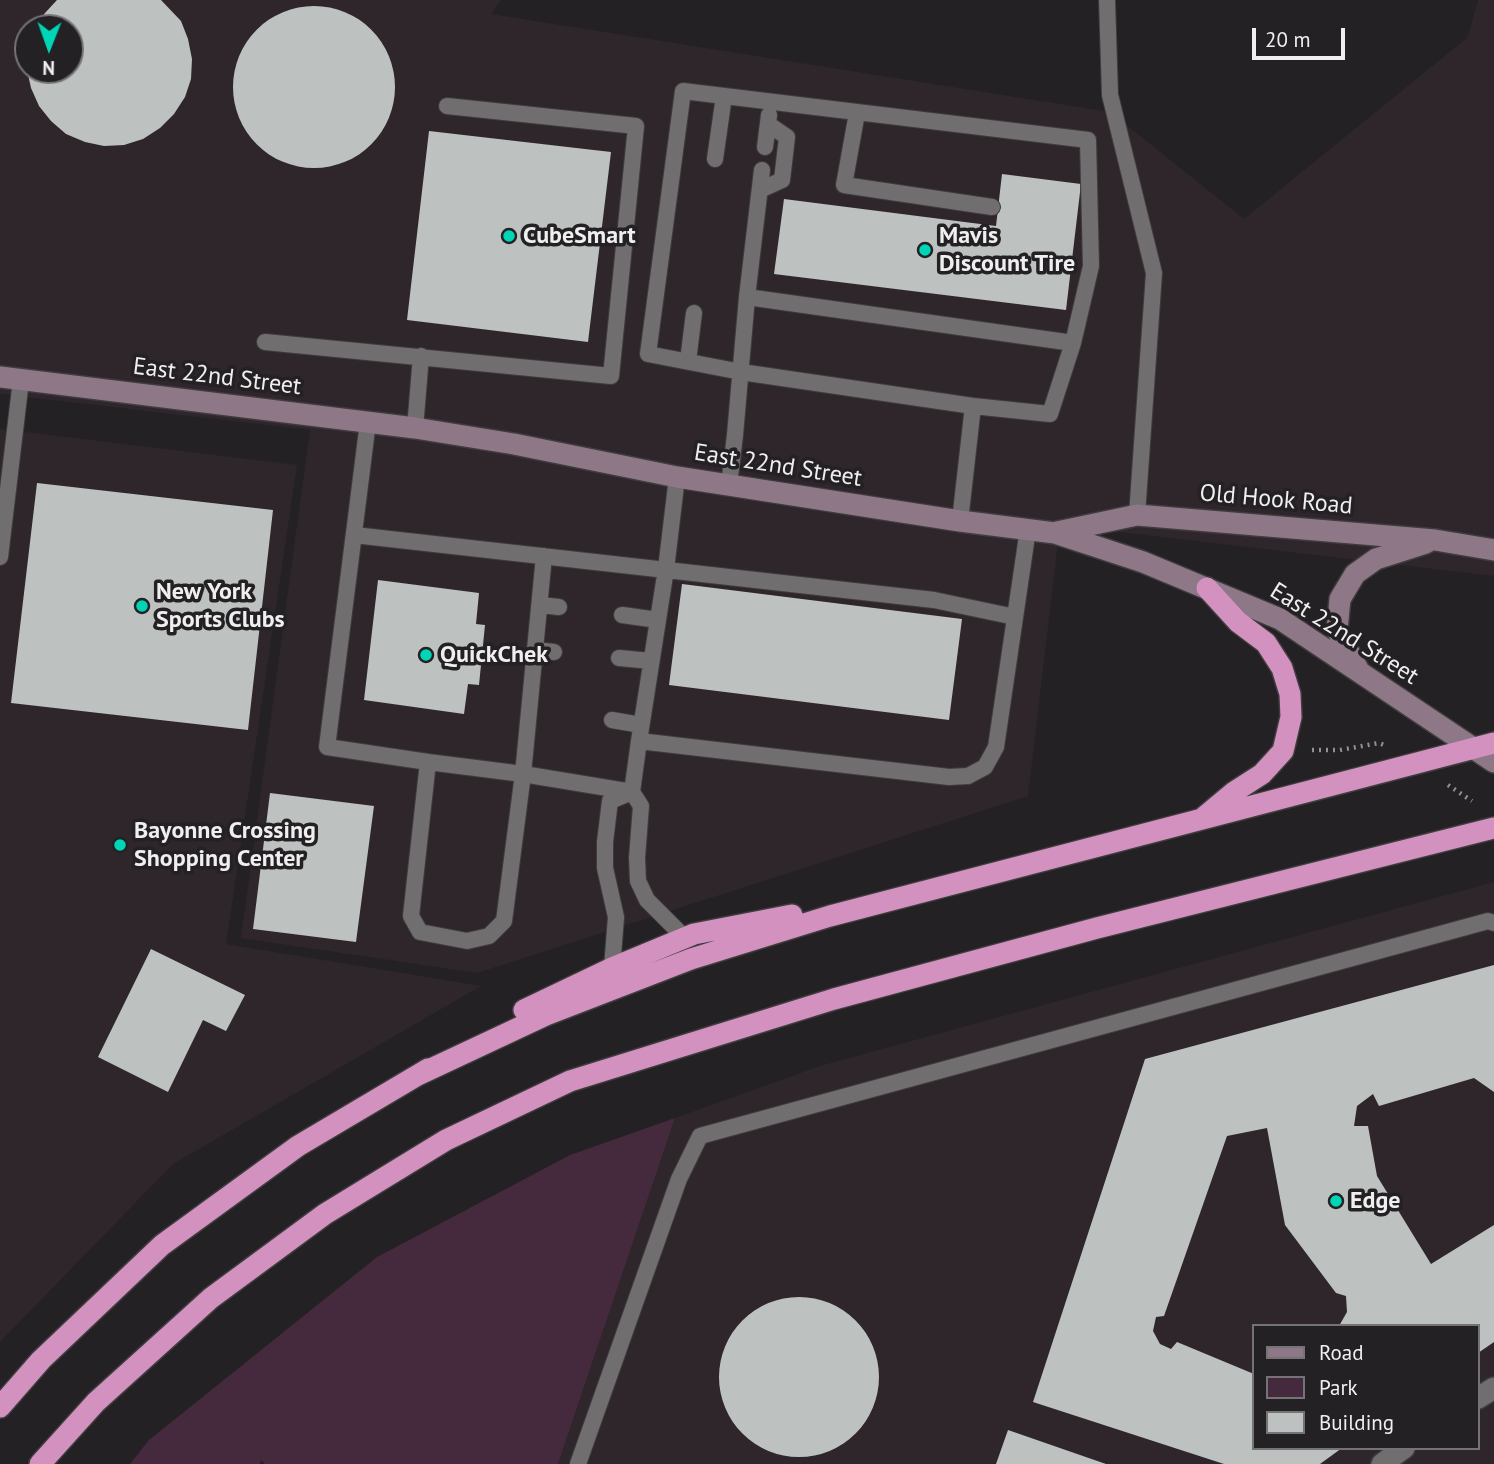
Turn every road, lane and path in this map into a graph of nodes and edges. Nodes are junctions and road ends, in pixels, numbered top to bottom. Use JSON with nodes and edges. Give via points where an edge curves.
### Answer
{"nodes":[{"id":1,"x":1107,"y":0,"type":"edge"},
{"id":2,"x":724,"y":96,"type":"junction"},
{"id":3,"x":771,"y":102,"type":"junction"},
{"id":4,"x":447,"y":106,"type":"dead end"},
{"id":5,"x":857,"y":113,"type":"junction"},
{"id":6,"x":768,"y":124,"type":"junction"},
{"id":7,"x":765,"y":147,"type":"dead end"},
{"id":8,"x":715,"y":159,"type":"dead end"},
{"id":9,"x":762,"y":170,"type":"dead end"},
{"id":10,"x":760,"y":190,"type":"junction"},
{"id":11,"x":992,"y":207,"type":"dead end"},
{"id":12,"x":747,"y":296,"type":"junction"},
{"id":13,"x":694,"y":313,"type":"dead end"},
{"id":14,"x":265,"y":342,"type":"dead end"},
{"id":15,"x":1073,"y":343,"type":"junction"},
{"id":16,"x":421,"y":356,"type":"junction"},
{"id":17,"x":688,"y":361,"type":"junction"},
{"id":18,"x":741,"y":372,"type":"junction"},
{"id":19,"x":10,"y":379,"type":"edge"},
{"id":20,"x":972,"y":406,"type":"junction"},
{"id":21,"x":368,"y":422,"type":"junction"},
{"id":22,"x":415,"y":428,"type":"junction"},
{"id":23,"x":677,"y":477,"type":"junction"},
{"id":24,"x":729,"y":485,"type":"junction"},
{"id":25,"x":1137,"y":514,"type":"junction"},
{"id":26,"x":960,"y":521,"type":"junction"},
{"id":27,"x":1028,"y":530,"type":"junction"},
{"id":28,"x":1055,"y":533,"type":"junction"},
{"id":29,"x":354,"y":535,"type":"junction"},
{"id":30,"x":1435,"y":540,"type":"junction"},
{"id":31,"x":1494,"y":550,"type":"edge"},
{"id":32,"x":544,"y":556,"type":"junction"},
{"id":33,"x":0,"y":557,"type":"edge"},
{"id":34,"x":666,"y":569,"type":"junction"},
{"id":35,"x":1207,"y":588,"type":"junction"},
{"id":36,"x":540,"y":605,"type":"junction"},
{"id":37,"x":559,"y":607,"type":"dead end"},
{"id":38,"x":622,"y":615,"type":"dead end"},
{"id":39,"x":1015,"y":617,"type":"junction"},
{"id":40,"x":658,"y":620,"type":"junction"},
{"id":41,"x":535,"y":650,"type":"junction"},
{"id":42,"x":554,"y":652,"type":"dead end"},
{"id":43,"x":619,"y":658,"type":"dead end"},
{"id":44,"x":652,"y":662,"type":"junction"},
{"id":45,"x":1360,"y":673,"type":"junction"},
{"id":46,"x":611,"y":720,"type":"dead end"},
{"id":47,"x":640,"y":733,"type":"junction"},
{"id":48,"x":1485,"y":745,"type":"edge"},
{"id":49,"x":1385,"y":746,"type":"dead end"},
{"id":50,"x":1312,"y":750,"type":"dead end"},
{"id":51,"x":428,"y":762,"type":"junction"},
{"id":52,"x":1494,"y":762,"type":"edge"},
{"id":53,"x":523,"y":774,"type":"junction"},
{"id":54,"x":1448,"y":785,"type":"dead end"},
{"id":55,"x":632,"y":792,"type":"junction"},
{"id":56,"x":1472,"y":801,"type":"dead end"},
{"id":57,"x":1200,"y":821,"type":"junction"},
{"id":58,"x":1494,"y":828,"type":"edge"},
{"id":59,"x":956,"y":883,"type":"junction"},
{"id":60,"x":1494,"y":923,"type":"edge"},
{"id":61,"x":685,"y":938,"type":"junction"},
{"id":62,"x":612,"y":968,"type":"junction"},
{"id":63,"x":418,"y":1075,"type":"junction"},
{"id":64,"x":0,"y":1407,"type":"edge"},
{"id":65,"x":1401,"y":1450,"type":"edge"},
{"id":66,"x":40,"y":1464,"type":"edge"},
{"id":67,"x":579,"y":1464,"type":"edge"},
{"id":68,"x":1382,"y":1464,"type":"edge"}],
"edges":[{"from":1,"to":25,"type":"lane","via":[[1110,95],[1154,274]]},
{"from":2,"to":3,"type":"lane"},
{"from":2,"to":8,"type":"lane"},
{"from":2,"to":17,"type":"lane","via":[[683,91],[648,354]]},
{"from":3,"to":5,"type":"lane"},
{"from":3,"to":6,"type":"lane"},
{"from":4,"to":16,"type":"lane","via":[[636,126],[611,376]]},
{"from":5,"to":11,"type":"lane","via":[[844,185]]},
{"from":5,"to":15,"type":"lane","via":[[1088,140],[1091,266]]},
{"from":6,"to":7,"type":"lane"},
{"from":6,"to":10,"type":"lane","via":[[787,137],[782,180]]},
{"from":9,"to":10,"type":"lane"},
{"from":10,"to":12,"type":"lane"},
{"from":12,"to":15,"type":"lane"},
{"from":12,"to":18,"type":"lane"},
{"from":13,"to":17,"type":"lane"},
{"from":14,"to":16,"type":"lane"},
{"from":15,"to":20,"type":"lane","via":[[1050,414]]},
{"from":16,"to":22,"type":"lane"},
{"from":17,"to":18,"type":"lane"},
{"from":18,"to":20,"type":"lane"},
{"from":18,"to":24,"type":"lane"},
{"from":19,"to":21,"type":"street","name":"East 22nd Street"},
{"from":19,"to":33,"type":"lane"},
{"from":20,"to":26,"type":"lane"},
{"from":21,"to":22,"type":"street","name":"East 22nd Street"},
{"from":21,"to":29,"type":"lane"},
{"from":22,"to":23,"type":"street","name":"East 22nd Street"},
{"from":23,"to":24,"type":"street","name":"East 22nd Street"},
{"from":23,"to":34,"type":"lane"},
{"from":24,"to":26,"type":"street","name":"East 22nd Street"},
{"from":25,"to":28,"type":"street","name":"Old Hook Road"},
{"from":25,"to":30,"type":"street","name":"Old Hook Road"},
{"from":26,"to":27,"type":"street","name":"East 22nd Street"},
{"from":27,"to":28,"type":"street","name":"East 22nd Street"},
{"from":27,"to":39,"type":"lane"},
{"from":28,"to":35,"type":"street","name":"East 22nd Street"},
{"from":29,"to":32,"type":"lane"},
{"from":29,"to":51,"type":"lane","via":[[327,747]]},
{"from":30,"to":31,"type":"street","name":"Old Hook Road"},
{"from":30,"to":45,"type":"street","via":[[1376,559],[1355,574],[1340,599],[1337,630]]},
{"from":32,"to":34,"type":"lane"},
{"from":32,"to":36,"type":"lane"},
{"from":34,"to":39,"type":"lane","via":[[934,600]]},
{"from":34,"to":40,"type":"lane"},
{"from":35,"to":45,"type":"street","name":"East 22nd Street","via":[[1280,619]]},
{"from":35,"to":57,"type":"highway","via":[[1238,622],[1266,643],[1282,668],[1291,717],[1283,751],[1262,774]]},
{"from":36,"to":37,"type":"lane"},
{"from":36,"to":41,"type":"lane"},
{"from":38,"to":40,"type":"lane"},
{"from":39,"to":47,"type":"lane","via":[[996,747],[985,767],[968,776]]},
{"from":40,"to":44,"type":"lane"},
{"from":41,"to":42,"type":"lane"},
{"from":41,"to":53,"type":"lane","via":[[537,708]]},
{"from":43,"to":44,"type":"lane"},
{"from":44,"to":47,"type":"lane"},
{"from":45,"to":48,"type":"street","name":"East 22nd Street"},
{"from":46,"to":47,"type":"lane"},
{"from":47,"to":55,"type":"lane"},
{"from":48,"to":52,"type":"street","name":"East 22nd Street"},
{"from":48,"to":57,"type":"highway"},
{"from":49,"to":50,"type":"path"},
{"from":51,"to":53,"type":"lane"},
{"from":51,"to":53,"type":"lane","via":[[411,916],[420,932],[467,941],[489,936],[504,921]]},
{"from":53,"to":55,"type":"lane"},
{"from":54,"to":56,"type":"path"},
{"from":55,"to":61,"type":"lane","via":[[641,806],[638,881],[647,900]]},
{"from":55,"to":62,"type":"lane","via":[[611,801],[605,842],[616,917]]},
{"from":57,"to":59,"type":"highway"},
{"from":58,"to":66,"type":"highway","via":[[834,999],[570,1081],[446,1140],[325,1214],[211,1298],[96,1402]]},
{"from":59,"to":61,"type":"highway"},
{"from":59,"to":63,"type":"highway","via":[[691,959],[546,1014]]},
{"from":60,"to":67,"type":"lane","via":[[700,1136],[679,1179]]},
{"from":61,"to":62,"type":"highway"},
{"from":62,"to":63,"type":"highway","via":[[527,1008]]},
{"from":63,"to":64,"type":"highway","via":[[298,1146],[162,1245],[41,1360]]},
{"from":65,"to":68,"type":"street"}]}
